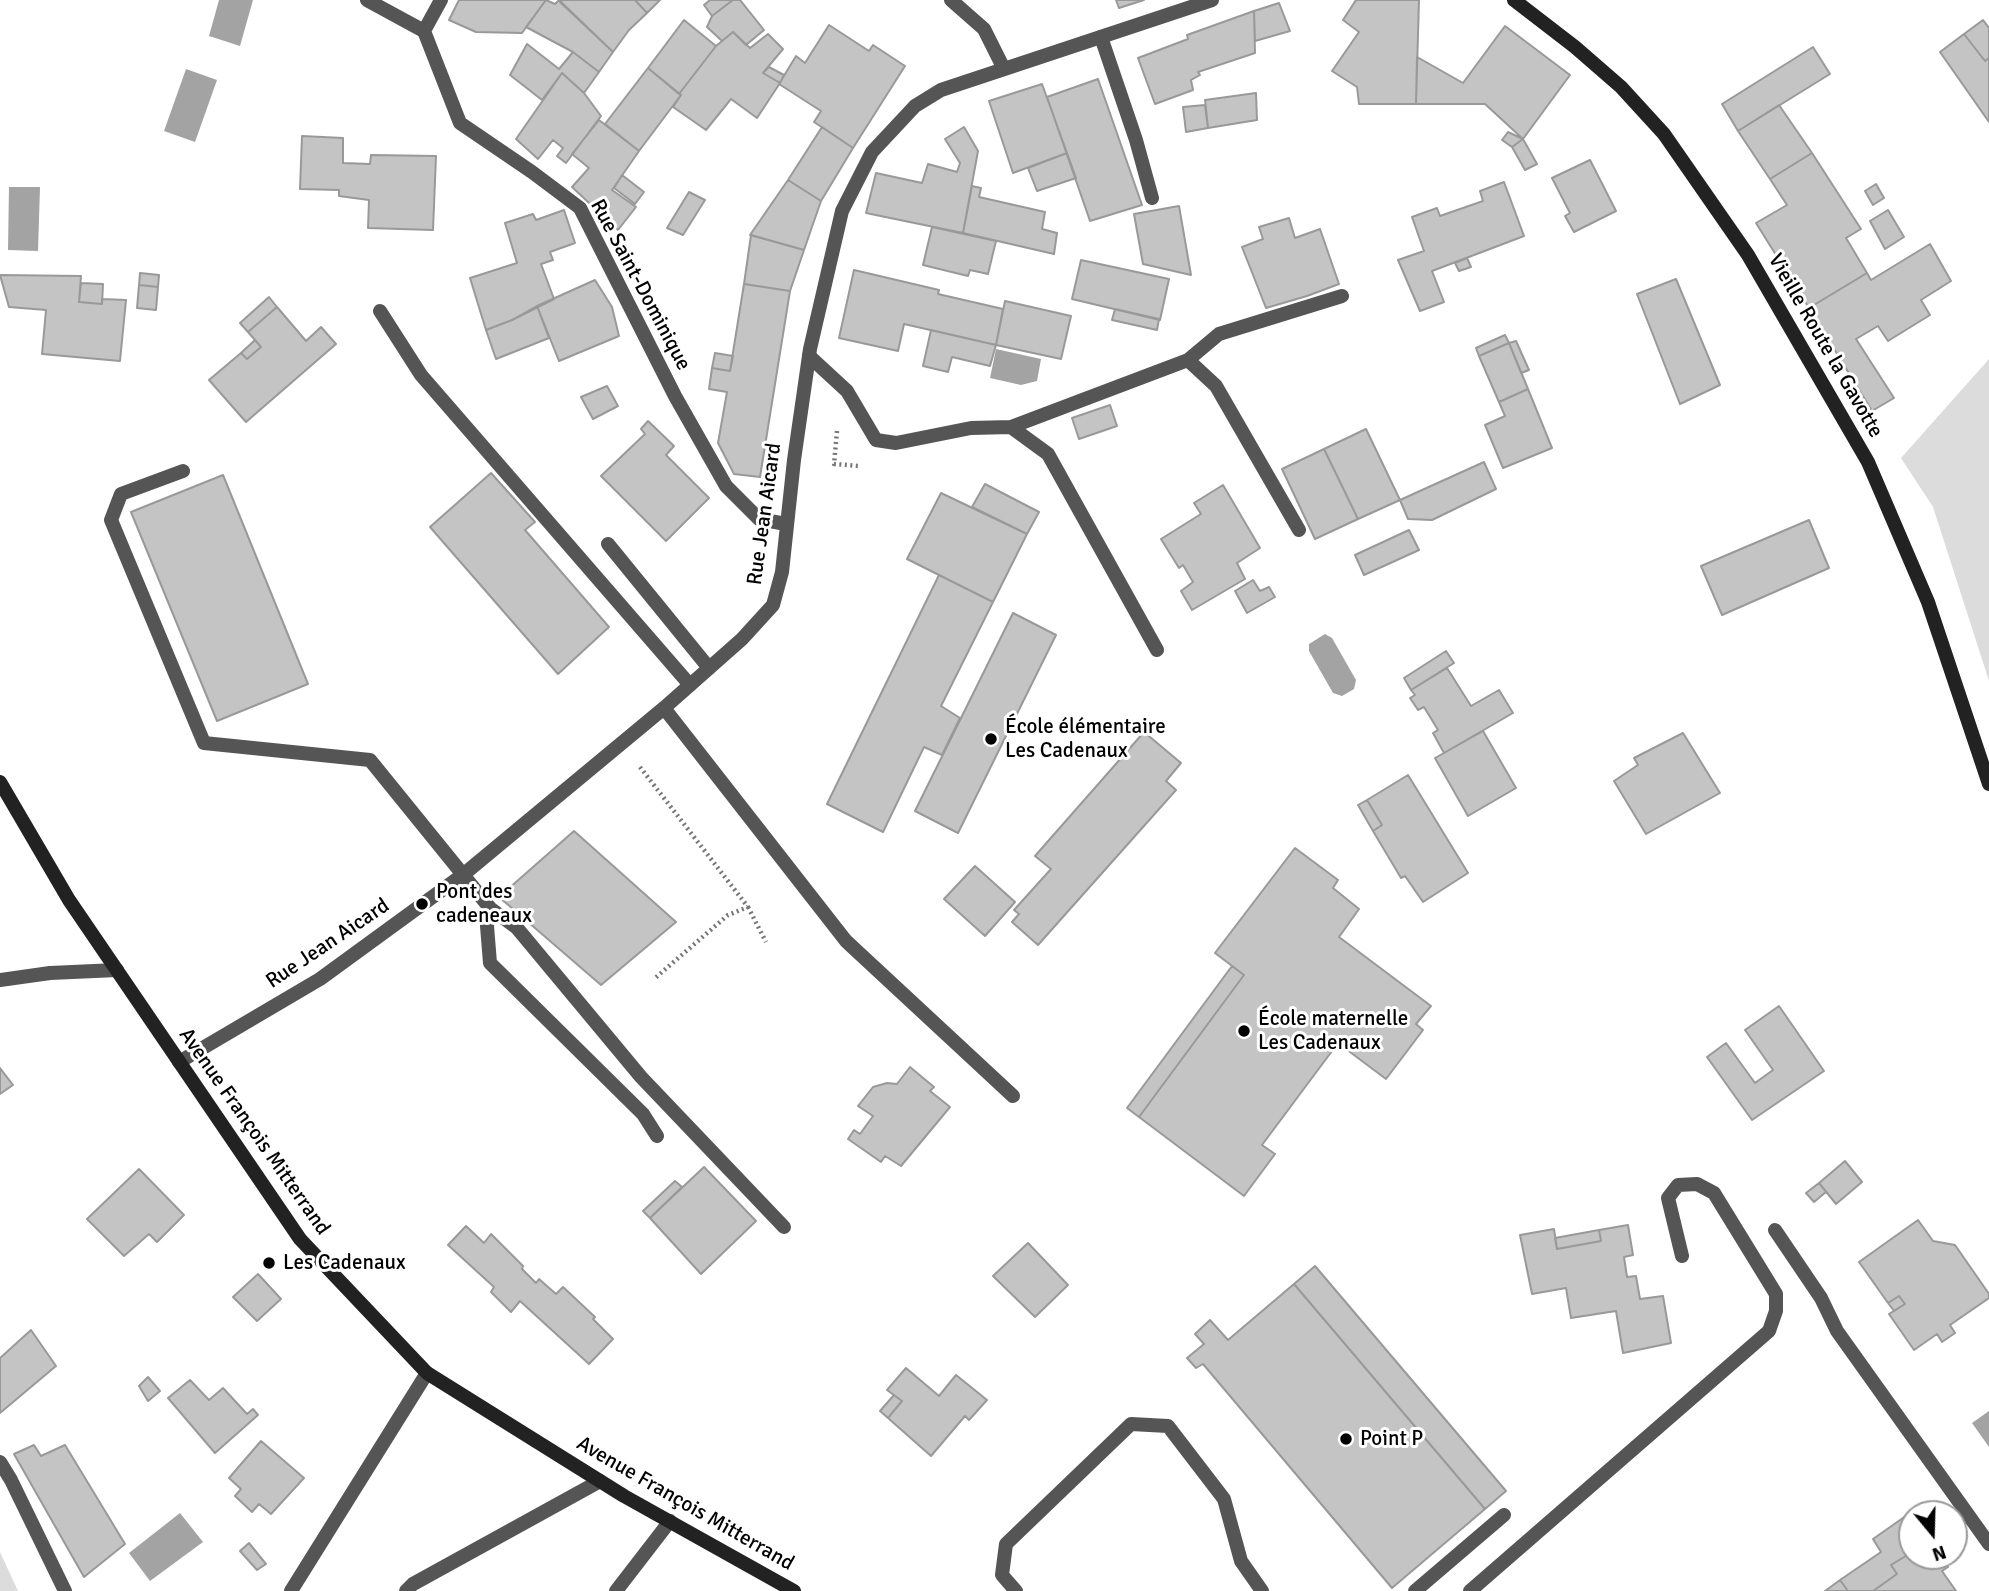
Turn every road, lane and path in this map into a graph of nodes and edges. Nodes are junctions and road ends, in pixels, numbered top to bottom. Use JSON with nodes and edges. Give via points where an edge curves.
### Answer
{"nodes":[{"id":1,"x":366,"y":0,"type":"edge"},
{"id":2,"x":441,"y":0,"type":"edge"},
{"id":3,"x":951,"y":0,"type":"edge"},
{"id":4,"x":1213,"y":0,"type":"edge"},
{"id":5,"x":1514,"y":0,"type":"edge"},
{"id":6,"x":424,"y":31,"type":"junction"},
{"id":7,"x":1101,"y":37,"type":"junction"},
{"id":8,"x":1004,"y":69,"type":"junction"},
{"id":9,"x":1152,"y":198,"type":"dead end"},
{"id":10,"x":1342,"y":296,"type":"dead end"},
{"id":11,"x":380,"y":311,"type":"dead end"},
{"id":12,"x":809,"y":356,"type":"junction"},
{"id":13,"x":1188,"y":360,"type":"junction"},
{"id":14,"x":1011,"y":427,"type":"junction"},
{"id":15,"x":837,"y":429,"type":"dead end"},
{"id":16,"x":867,"y":466,"type":"dead end"},
{"id":17,"x":183,"y":471,"type":"dead end"},
{"id":18,"x":786,"y":524,"type":"junction"},
{"id":19,"x":1299,"y":530,"type":"dead end"},
{"id":20,"x":608,"y":544,"type":"dead end"},
{"id":21,"x":1157,"y":650,"type":"dead end"},
{"id":22,"x":709,"y":668,"type":"junction"},
{"id":23,"x":690,"y":685,"type":"junction"},
{"id":24,"x":664,"y":708,"type":"junction"},
{"id":25,"x":629,"y":770,"type":"dead end"},
{"id":26,"x":0,"y":782,"type":"edge"},
{"id":27,"x":1989,"y":784,"type":"edge"},
{"id":28,"x":464,"y":874,"type":"junction"},
{"id":29,"x":748,"y":907,"type":"junction"},
{"id":30,"x":490,"y":908,"type":"junction"},
{"id":31,"x":766,"y":942,"type":"dead end"},
{"id":32,"x":117,"y":970,"type":"junction"},
{"id":33,"x":654,"y":979,"type":"dead end"},
{"id":34,"x":0,"y":980,"type":"edge"},
{"id":35,"x":179,"y":1062,"type":"junction"},
{"id":36,"x":1013,"y":1096,"type":"dead end"},
{"id":37,"x":657,"y":1136,"type":"dead end"},
{"id":38,"x":784,"y":1227,"type":"dead end"},
{"id":39,"x":1775,"y":1230,"type":"dead end"},
{"id":40,"x":1682,"y":1256,"type":"dead end"},
{"id":41,"x":427,"y":1373,"type":"junction"},
{"id":42,"x":0,"y":1461,"type":"edge"},
{"id":43,"x":600,"y":1481,"type":"junction"},
{"id":44,"x":1504,"y":1516,"type":"dead end"},
{"id":45,"x":670,"y":1521,"type":"junction"},
{"id":46,"x":1989,"y":1544,"type":"edge"},
{"id":47,"x":65,"y":1591,"type":"edge"},
{"id":48,"x":291,"y":1591,"type":"edge"},
{"id":49,"x":406,"y":1591,"type":"edge"},
{"id":50,"x":616,"y":1591,"type":"edge"},
{"id":51,"x":794,"y":1591,"type":"edge"},
{"id":52,"x":1016,"y":1591,"type":"edge"},
{"id":53,"x":1262,"y":1591,"type":"edge"},
{"id":54,"x":1415,"y":1591,"type":"edge"},
{"id":55,"x":1470,"y":1591,"type":"edge"}],
"edges":[{"from":1,"to":6,"type":"street"},
{"from":2,"to":6,"type":"street"},
{"from":3,"to":8,"type":"street","via":[[984,29]]},
{"from":4,"to":7,"type":"street","name":"Rue Jean Aicard"},
{"from":5,"to":27,"type":"main road","name":"Vieille Route la Gavotte","via":[[1621,87],[1664,134],[1748,254],[1868,462],[1928,602]]},
{"from":6,"to":18,"type":"street","name":"Rue Saint-Dominique","via":[[460,123],[580,208],[726,486],[759,519]]},
{"from":7,"to":8,"type":"street","name":"Rue Jean Aicard"},
{"from":7,"to":9,"type":"street"},
{"from":8,"to":12,"type":"street","name":"Rue Jean Aicard","via":[[941,90],[915,106],[872,152],[842,211]]},
{"from":10,"to":13,"type":"street","via":[[1219,334]]},
{"from":11,"to":23,"type":"street","via":[[421,375]]},
{"from":12,"to":14,"type":"street","via":[[847,391],[876,440],[896,443],[971,428]]},
{"from":12,"to":18,"type":"street","name":"Rue Jean Aicard"},
{"from":13,"to":14,"type":"street"},
{"from":13,"to":19,"type":"street","via":[[1216,386]]},
{"from":14,"to":21,"type":"street","via":[[1048,454]]},
{"from":15,"to":16,"type":"path","via":[[834,464]]},
{"from":17,"to":28,"type":"street","via":[[121,494],[111,520],[204,743],[370,760]]},
{"from":18,"to":22,"type":"street","name":"Rue Jean Aicard","via":[[782,572],[773,605]]},
{"from":20,"to":22,"type":"street"},
{"from":22,"to":23,"type":"street","name":"Rue Jean Aicard"},
{"from":23,"to":24,"type":"street","name":"Rue Jean Aicard"},
{"from":24,"to":28,"type":"street","name":"Rue Jean Aicard"},
{"from":24,"to":36,"type":"street","via":[[846,941]]},
{"from":25,"to":29,"type":"path","via":[[637,763]]},
{"from":26,"to":32,"type":"main road","name":"Avenue François Mitterrand","via":[[69,900]]},
{"from":28,"to":30,"type":"street"},
{"from":28,"to":35,"type":"street","name":"Rue Jean Aicard","via":[[320,979]]},
{"from":29,"to":31,"type":"path"},
{"from":29,"to":33,"type":"path","via":[[728,915]]},
{"from":30,"to":37,"type":"street","via":[[490,963],[643,1114]]},
{"from":30,"to":38,"type":"street","via":[[517,928],[641,1077]]},
{"from":32,"to":34,"type":"street"},
{"from":32,"to":35,"type":"main road","name":"Avenue François Mitterrand"},
{"from":35,"to":41,"type":"main road","name":"Avenue François Mitterrand","via":[[300,1239]]},
{"from":39,"to":46,"type":"street","via":[[1821,1298],[1837,1331]]},
{"from":40,"to":55,"type":"street","via":[[1668,1198],[1678,1185],[1697,1184],[1714,1193],[1776,1294],[1769,1331]]},
{"from":41,"to":43,"type":"main road","name":"Avenue François Mitterrand"},
{"from":41,"to":48,"type":"street"},
{"from":42,"to":47,"type":"street"},
{"from":43,"to":45,"type":"main road","name":"Avenue François Mitterrand"},
{"from":43,"to":49,"type":"street"},
{"from":44,"to":54,"type":"street"},
{"from":45,"to":50,"type":"street"},
{"from":45,"to":51,"type":"main road","name":"Avenue François Mitterrand"},
{"from":52,"to":53,"type":"street","via":[[1002,1575],[1006,1544],[1131,1424],[1168,1426],[1224,1499],[1241,1561]]}]}
